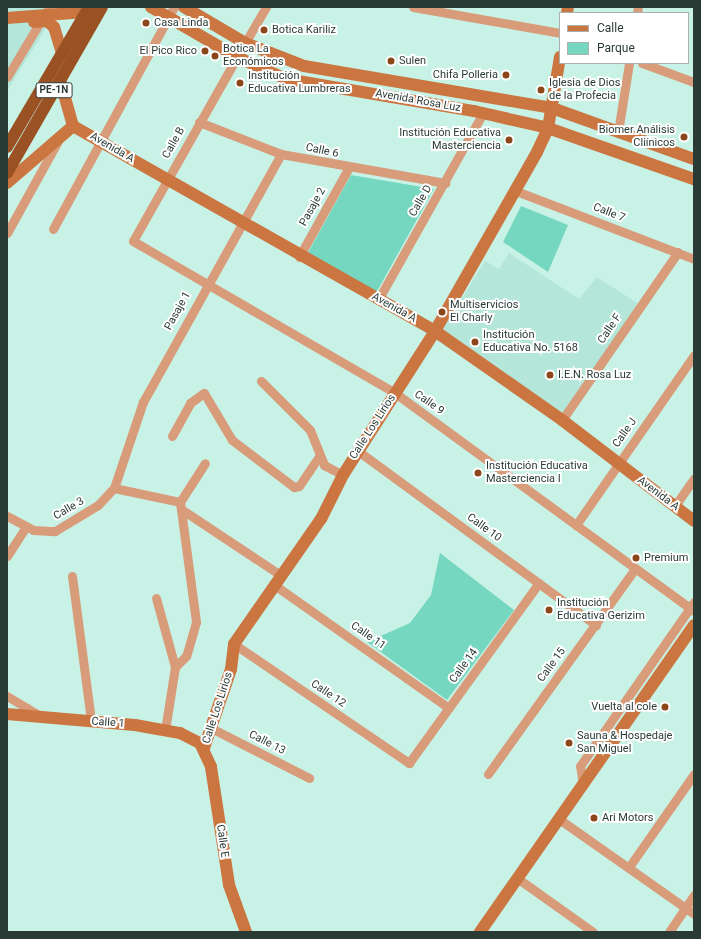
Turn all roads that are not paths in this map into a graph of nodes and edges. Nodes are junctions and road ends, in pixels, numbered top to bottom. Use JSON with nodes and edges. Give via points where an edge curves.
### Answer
{"nodes":[{"id":1,"x":102,"y":7,"type":"edge"},
{"id":2,"x":151,"y":7,"type":"edge"},
{"id":3,"x":184,"y":7,"type":"edge"},
{"id":4,"x":266,"y":7,"type":"edge"},
{"id":5,"x":413,"y":7,"type":"edge"},
{"id":6,"x":88,"y":9,"type":"edge"},
{"id":7,"x":172,"y":12,"type":"edge"},
{"id":8,"x":44,"y":14,"type":"edge"},
{"id":9,"x":7,"y":18,"type":"edge"},
{"id":10,"x":7,"y":24,"type":"edge"},
{"id":11,"x":559,"y":33,"type":"edge"},
{"id":12,"x":245,"y":43,"type":"junction"},
{"id":13,"x":62,"y":53,"type":"junction"},
{"id":14,"x":237,"y":57,"type":"junction"},
{"id":15,"x":559,"y":63,"type":"edge"},
{"id":16,"x":630,"y":64,"type":"edge"},
{"id":17,"x":645,"y":64,"type":"edge"},
{"id":18,"x":7,"y":76,"type":"edge"},
{"id":19,"x":60,"y":80,"type":"junction"},
{"id":20,"x":694,"y":82,"type":"edge"},
{"id":21,"x":552,"y":108,"type":"junction"},
{"id":22,"x":483,"y":113,"type":"junction"},
{"id":23,"x":199,"y":122,"type":"junction"},
{"id":24,"x":73,"y":126,"type":"junction"},
{"id":25,"x":548,"y":128,"type":"junction"},
{"id":26,"x":618,"y":132,"type":"junction"},
{"id":27,"x":63,"y":133,"type":"junction"},
{"id":28,"x":102,"y":142,"type":"junction"},
{"id":29,"x":7,"y":147,"type":"edge"},
{"id":30,"x":281,"y":154,"type":"junction"},
{"id":31,"x":694,"y":159,"type":"edge"},
{"id":32,"x":348,"y":169,"type":"junction"},
{"id":33,"x":7,"y":173,"type":"edge"},
{"id":34,"x":694,"y":179,"type":"edge"},
{"id":35,"x":166,"y":180,"type":"junction"},
{"id":36,"x":7,"y":183,"type":"edge"},
{"id":37,"x":445,"y":183,"type":"junction"},
{"id":38,"x":516,"y":191,"type":"junction"},
{"id":39,"x":242,"y":223,"type":"junction"},
{"id":40,"x":53,"y":229,"type":"dead end"},
{"id":41,"x":7,"y":233,"type":"edge"},
{"id":42,"x":133,"y":241,"type":"joint"},
{"id":43,"x":678,"y":252,"type":"junction"},
{"id":44,"x":299,"y":257,"type":"junction"},
{"id":45,"x":694,"y":259,"type":"edge"},
{"id":46,"x":208,"y":283,"type":"junction"},
{"id":47,"x":378,"y":300,"type":"junction"},
{"id":48,"x":435,"y":331,"type":"junction"},
{"id":49,"x":694,"y":356,"type":"edge"},
{"id":50,"x":261,"y":380,"type":"dead end"},
{"id":51,"x":395,"y":393,"type":"junction"},
{"id":52,"x":562,"y":420,"type":"junction"},
{"id":53,"x":172,"y":436,"type":"dead end"},
{"id":54,"x":358,"y":451,"type":"junction"},
{"id":55,"x":319,"y":456,"type":"junction"},
{"id":56,"x":204,"y":463,"type":"dead end"},
{"id":57,"x":619,"y":464,"type":"junction"},
{"id":58,"x":343,"y":475,"type":"junction"},
{"id":59,"x":694,"y":478,"type":"edge"},
{"id":60,"x":114,"y":488,"type":"junction"},
{"id":61,"x":180,"y":505,"type":"junction"},
{"id":62,"x":674,"y":506,"type":"junction"},
{"id":63,"x":7,"y":516,"type":"edge"},
{"id":64,"x":694,"y":522,"type":"edge"},
{"id":65,"x":576,"y":525,"type":"junction"},
{"id":66,"x":26,"y":527,"type":"junction"},
{"id":67,"x":7,"y":556,"type":"edge"},
{"id":68,"x":635,"y":569,"type":"junction"},
{"id":69,"x":72,"y":576,"type":"dead end"},
{"id":70,"x":276,"y":579,"type":"junction"},
{"id":71,"x":539,"y":583,"type":"junction"},
{"id":72,"x":156,"y":598,"type":"dead end"},
{"id":73,"x":693,"y":607,"type":"edge"},
{"id":74,"x":596,"y":625,"type":"junction"},
{"id":75,"x":694,"y":625,"type":"edge"},
{"id":76,"x":234,"y":644,"type":"junction"},
{"id":77,"x":175,"y":666,"type":"junction"},
{"id":78,"x":7,"y":696,"type":"edge"},
{"id":79,"x":449,"y":708,"type":"junction"},
{"id":80,"x":7,"y":714,"type":"edge"},
{"id":81,"x":43,"y":718,"type":"junction"},
{"id":82,"x":91,"y":721,"type":"junction"},
{"id":83,"x":213,"y":728,"type":"junction"},
{"id":84,"x":165,"y":730,"type":"junction"},
{"id":85,"x":204,"y":748,"type":"junction"},
{"id":86,"x":409,"y":763,"type":"joint"},
{"id":87,"x":488,"y":774,"type":"dead end"},
{"id":88,"x":694,"y":774,"type":"edge"},
{"id":89,"x":309,"y":778,"type":"dead end"},
{"id":90,"x":583,"y":784,"type":"junction"},
{"id":91,"x":559,"y":819,"type":"junction"},
{"id":92,"x":629,"y":867,"type":"junction"},
{"id":93,"x":517,"y":878,"type":"junction"},
{"id":94,"x":694,"y":895,"type":"edge"},
{"id":95,"x":685,"y":908,"type":"junction"},
{"id":96,"x":694,"y":914,"type":"edge"},
{"id":97,"x":246,"y":932,"type":"edge"},
{"id":98,"x":480,"y":932,"type":"edge"},
{"id":99,"x":593,"y":932,"type":"edge"},
{"id":100,"x":669,"y":932,"type":"edge"}],
"edges":[{"from":1,"to":19,"type":"highway","number":"PE-1N"},
{"from":2,"to":7,"type":"street","name":"Avenida Rosa Luz"},
{"from":3,"to":12,"type":"street","name":"Avenida Rosa Luz"},
{"from":4,"to":12,"type":"street"},
{"from":5,"to":11,"type":"street"},
{"from":6,"to":8,"type":"street"},
{"from":6,"to":13,"type":"highway","number":"PE-1N"},
{"from":7,"to":14,"type":"street","name":"Avenida Rosa Luz"},
{"from":7,"to":28,"type":"street"},
{"from":8,"to":9,"type":"street"},
{"from":8,"to":10,"type":"street"},
{"from":8,"to":13,"type":"street","via":[[54,27]]},
{"from":8,"to":18,"type":"street"},
{"from":12,"to":21,"type":"street","name":"Avenida Rosa Luz","via":[[304,66]]},
{"from":13,"to":29,"type":"highway","number":"PE-1N"},
{"from":14,"to":22,"type":"street","name":"Avenida Rosa Luz","via":[[308,86]]},
{"from":14,"to":23,"type":"street","name":"Calle B"},
{"from":15,"to":21,"type":"street","name":"Calle Los Lirios"},
{"from":16,"to":26,"type":"street"},
{"from":17,"to":20,"type":"street"},
{"from":19,"to":24,"type":"street"},
{"from":19,"to":33,"type":"highway","number":"PE-1N"},
{"from":21,"to":25,"type":"street","name":"Calle Los Lirios"},
{"from":21,"to":26,"type":"street","name":"Avenida Rosa Luz"},
{"from":22,"to":25,"type":"street","name":"Avenida Rosa Luz"},
{"from":22,"to":37,"type":"street","name":"Calle D"},
{"from":23,"to":30,"type":"street","name":"Calle 6"},
{"from":23,"to":35,"type":"street","name":"Calle B"},
{"from":24,"to":27,"type":"street"},
{"from":24,"to":28,"type":"street","name":"Avenida A"},
{"from":25,"to":34,"type":"street","name":"Avenida Rosa Luz"},
{"from":25,"to":38,"type":"street","name":"Calle Los Lirios"},
{"from":26,"to":31,"type":"street","name":"Avenida Rosa Luz"},
{"from":27,"to":36,"type":"street"},
{"from":27,"to":41,"type":"street"},
{"from":28,"to":35,"type":"street","name":"Avenida A"},
{"from":28,"to":40,"type":"street"},
{"from":30,"to":32,"type":"street","name":"Calle 6"},
{"from":30,"to":39,"type":"street","name":"Pasaje 1"},
{"from":32,"to":37,"type":"street","name":"Calle 6"},
{"from":32,"to":44,"type":"street","name":"Pasaje 2"},
{"from":35,"to":39,"type":"street","name":"Avenida A"},
{"from":35,"to":42,"type":"street","name":"Calle B"},
{"from":37,"to":47,"type":"street","name":"Calle D"},
{"from":38,"to":43,"type":"street","name":"Calle 7"},
{"from":38,"to":48,"type":"street","name":"Calle Los Lirios"},
{"from":39,"to":44,"type":"street","name":"Avenida A"},
{"from":39,"to":46,"type":"street","name":"Pasaje 1"},
{"from":42,"to":46,"type":"street","name":"Calle 9"},
{"from":43,"to":45,"type":"street","name":"Calle 7"},
{"from":43,"to":52,"type":"street","name":"Calle F"},
{"from":44,"to":47,"type":"street","name":"Avenida A"},
{"from":46,"to":51,"type":"street","name":"Calle 9"},
{"from":46,"to":60,"type":"street","name":"Pasaje 1","via":[[143,402]]},
{"from":47,"to":48,"type":"street","name":"Avenida A"},
{"from":48,"to":51,"type":"street","name":"Calle Los Lirios"},
{"from":48,"to":52,"type":"street","name":"Avenida A"},
{"from":49,"to":57,"type":"street","name":"Calle J"},
{"from":50,"to":55,"type":"street","via":[[310,430]]},
{"from":51,"to":54,"type":"street","name":"Calle Los Lirios"},
{"from":51,"to":65,"type":"street","name":"Calle 9"},
{"from":52,"to":57,"type":"street","name":"Avenida A"},
{"from":53,"to":55,"type":"street","via":[[190,403],[204,393],[232,440],[294,487],[299,486]]},
{"from":54,"to":58,"type":"street","name":"Calle Los Lirios"},
{"from":54,"to":71,"type":"street","name":"Calle 10"},
{"from":55,"to":58,"type":"street","via":[[324,465]]},
{"from":56,"to":61,"type":"street"},
{"from":57,"to":62,"type":"street","name":"Avenida A"},
{"from":57,"to":65,"type":"street","name":"Calle J"},
{"from":58,"to":70,"type":"street","name":"Calle Los Lirios","via":[[320,519]]},
{"from":59,"to":62,"type":"street"},
{"from":60,"to":61,"type":"street"},
{"from":60,"to":66,"type":"street","name":"Calle 3","via":[[98,505],[64,527],[41,531]]},
{"from":61,"to":70,"type":"street","name":"Calle 11"},
{"from":61,"to":77,"type":"street","via":[[196,622],[186,656]]},
{"from":62,"to":64,"type":"street","name":"Avenida A"},
{"from":63,"to":66,"type":"street","name":"Calle 3"},
{"from":65,"to":68,"type":"street","name":"Calle 9"},
{"from":66,"to":67,"type":"street"},
{"from":68,"to":73,"type":"street","name":"Calle 9"},
{"from":68,"to":74,"type":"street","name":"Calle 15"},
{"from":69,"to":82,"type":"street"},
{"from":70,"to":76,"type":"street","name":"Calle Los Lirios"},
{"from":70,"to":79,"type":"street","name":"Calle 11"},
{"from":71,"to":74,"type":"street","name":"Calle 10"},
{"from":71,"to":79,"type":"street","name":"Calle 14"},
{"from":72,"to":77,"type":"street"},
{"from":73,"to":90,"type":"street","via":[[580,766]]},
{"from":74,"to":87,"type":"street","name":"Calle 15"},
{"from":75,"to":90,"type":"street"},
{"from":76,"to":83,"type":"street","name":"Calle Los Lirios","via":[[231,669]]},
{"from":76,"to":86,"type":"street","name":"Calle 12"},
{"from":77,"to":84,"type":"street"},
{"from":78,"to":81,"type":"street"},
{"from":79,"to":86,"type":"street","name":"Calle 14"},
{"from":80,"to":81,"type":"street","name":"Calle 1"},
{"from":81,"to":82,"type":"street","name":"Calle 1"},
{"from":82,"to":84,"type":"street","name":"Calle 1"},
{"from":83,"to":85,"type":"street","name":"Calle Los Lirios"},
{"from":83,"to":89,"type":"street","name":"Calle 13"},
{"from":84,"to":85,"type":"street","name":"Calle 1","via":[[192,738]]},
{"from":85,"to":97,"type":"street","name":"Calle E","via":[[211,767],[228,885]]},
{"from":88,"to":92,"type":"street"},
{"from":90,"to":91,"type":"street"},
{"from":91,"to":92,"type":"street"},
{"from":91,"to":93,"type":"street"},
{"from":92,"to":95,"type":"street"},
{"from":93,"to":98,"type":"street"},
{"from":93,"to":99,"type":"street"},
{"from":94,"to":95,"type":"street"},
{"from":95,"to":96,"type":"street"},
{"from":95,"to":100,"type":"street"}]}
